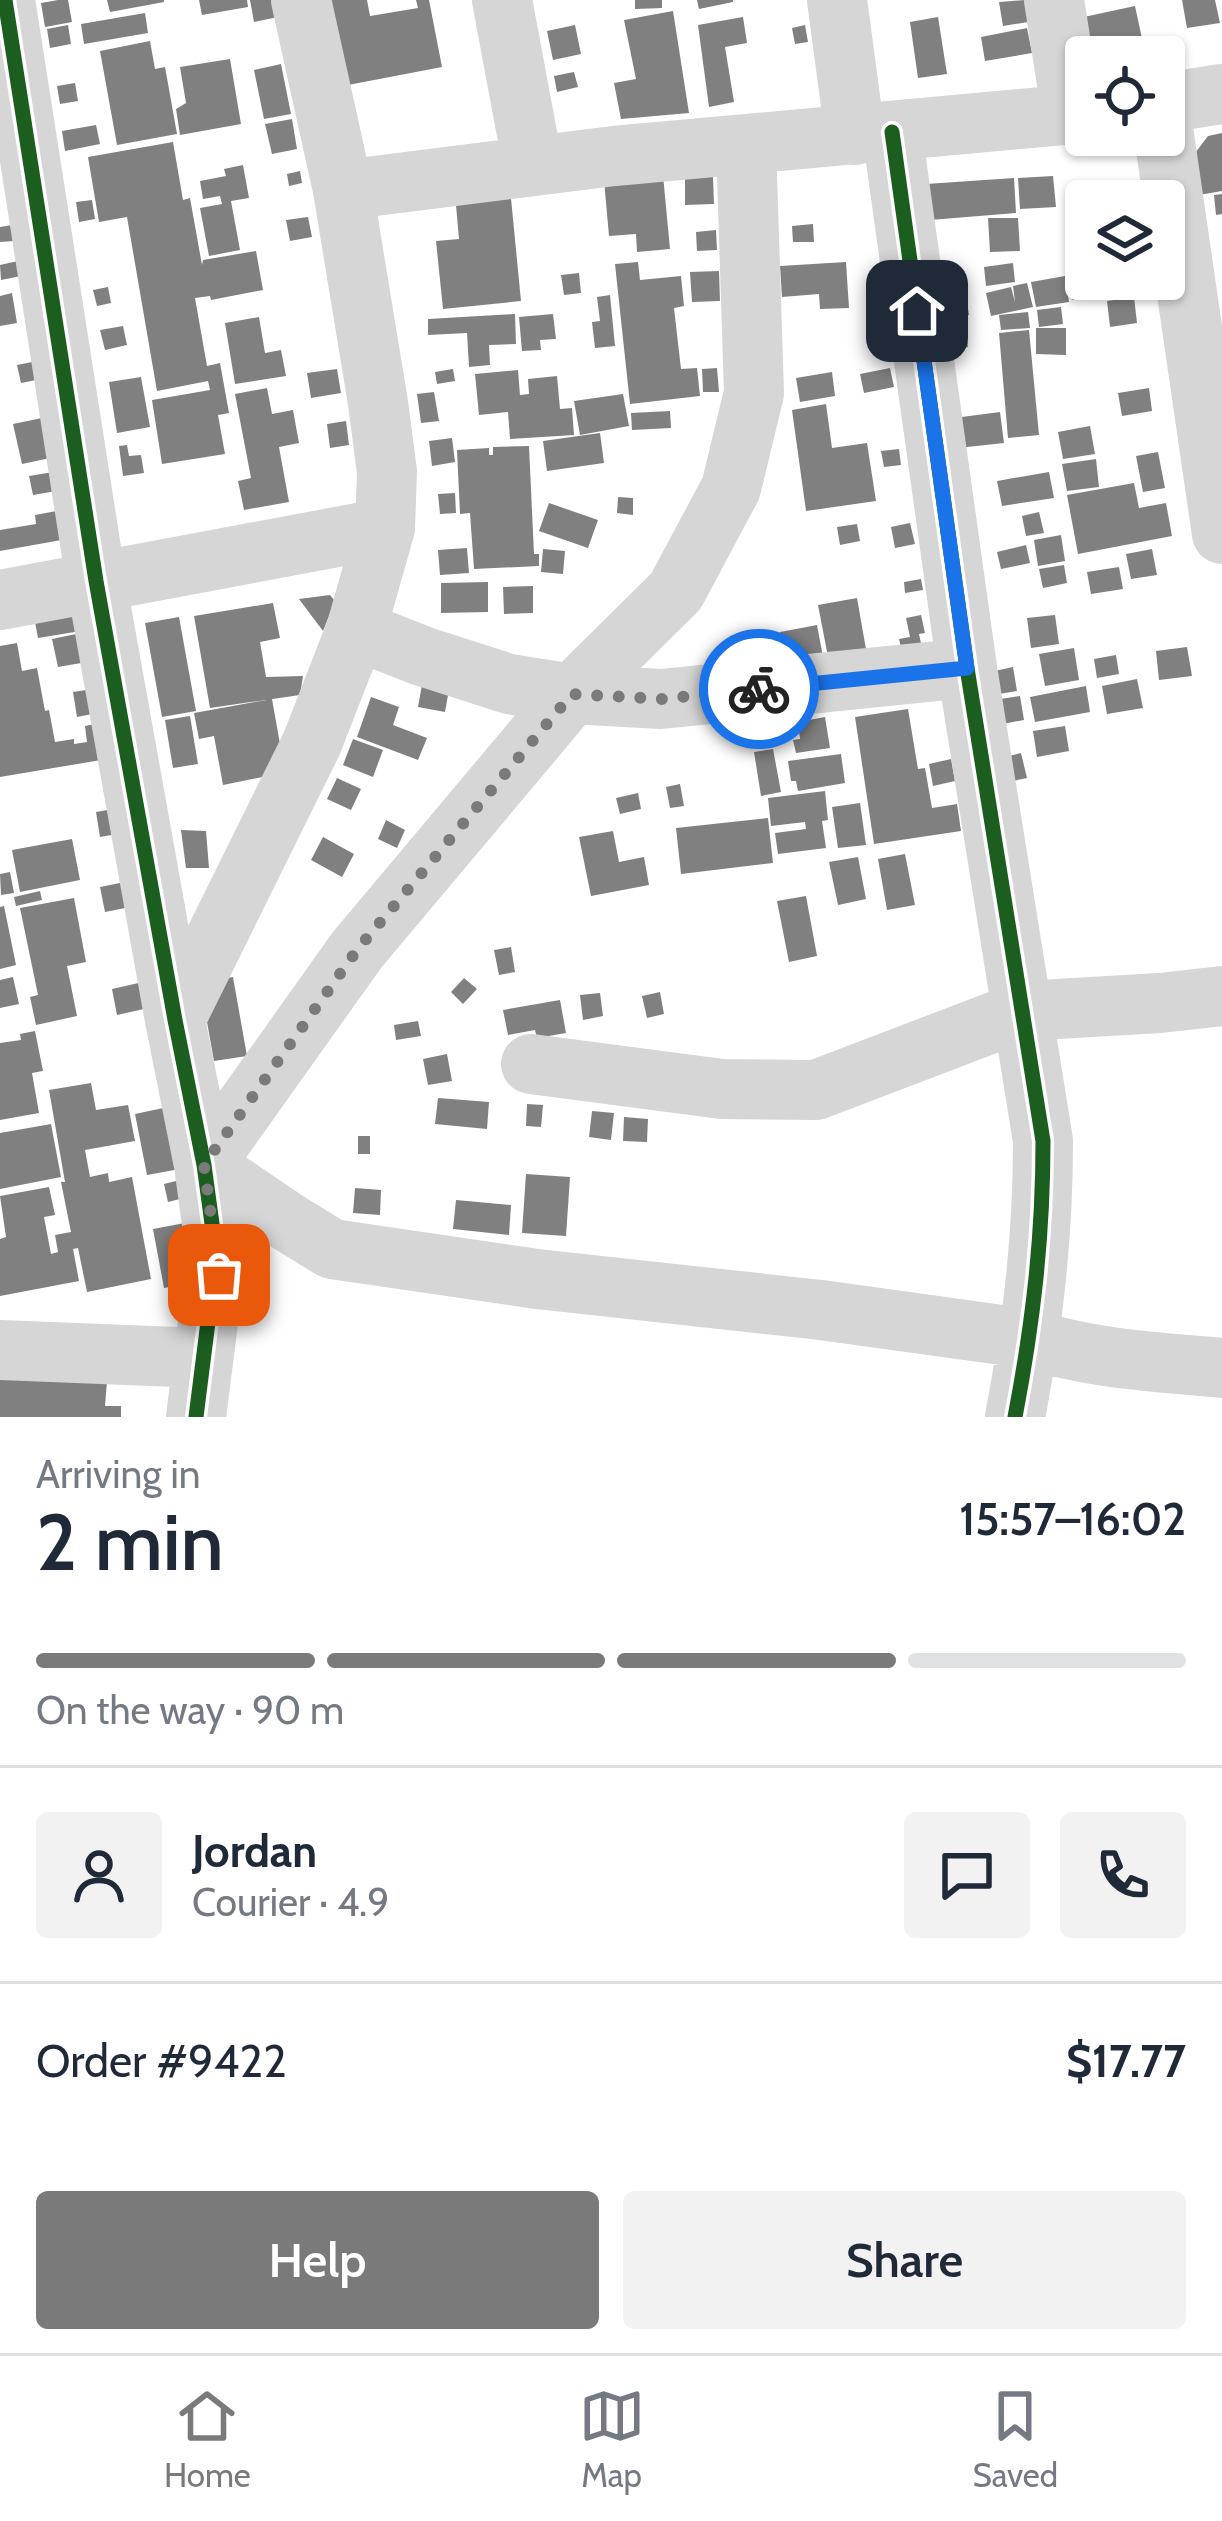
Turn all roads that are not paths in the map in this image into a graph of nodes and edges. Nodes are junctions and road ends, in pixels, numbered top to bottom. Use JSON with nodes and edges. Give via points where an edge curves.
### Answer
{"nodes":[{"id":1,"x":5,"y":0,"type":"edge"},
{"id":2,"x":302,"y":0,"type":"edge"},
{"id":3,"x":502,"y":0,"type":"edge"},
{"id":4,"x":837,"y":0,"type":"edge"},
{"id":5,"x":1054,"y":0,"type":"edge"},
{"id":6,"x":1065,"y":50,"type":"edge"},
{"id":7,"x":1222,"y":94,"type":"edge"},
{"id":8,"x":1185,"y":100,"type":"edge"},
{"id":9,"x":1065,"y":115,"type":"edge"},
{"id":10,"x":873,"y":133,"type":"junction"},
{"id":11,"x":746,"y":144,"type":"junction"},
{"id":12,"x":1167,"y":156,"type":"edge"},
{"id":13,"x":532,"y":166,"type":"junction"},
{"id":14,"x":343,"y":190,"type":"junction"},
{"id":15,"x":1217,"y":469,"type":"edge"},
{"id":16,"x":385,"y":528,"type":"junction"},
{"id":17,"x":1222,"y":534,"type":"edge"},
{"id":18,"x":96,"y":581,"type":"junction"},
{"id":19,"x":0,"y":600,"type":"edge"},
{"id":20,"x":356,"y":630,"type":"junction"},
{"id":21,"x":967,"y":668,"type":"junction"},
{"id":22,"x":572,"y":694,"type":"junction"},
{"id":23,"x":1222,"y":996,"type":"edge"},
{"id":24,"x":1023,"y":1011,"type":"junction"},
{"id":25,"x":175,"y":1020,"type":"junction"},
{"id":26,"x":531,"y":1064,"type":"dead end"},
{"id":27,"x":204,"y":1165,"type":"junction"},
{"id":28,"x":1030,"y":1339,"type":"junction"},
{"id":29,"x":0,"y":1350,"type":"edge"},
{"id":30,"x":202,"y":1358,"type":"junction"},
{"id":31,"x":1222,"y":1368,"type":"edge"},
{"id":32,"x":196,"y":1417,"type":"edge"},
{"id":33,"x":1015,"y":1417,"type":"edge"}],
"edges":[{"from":1,"to":18,"type":"street"},
{"from":2,"to":14,"type":"street"},
{"from":3,"to":13,"type":"street"},
{"from":4,"to":10,"type":"street"},
{"from":5,"to":6,"type":"street"},
{"from":7,"to":8,"type":"street"},
{"from":9,"to":10,"type":"street"},
{"from":10,"to":11,"type":"street"},
{"from":10,"to":21,"type":"street"},
{"from":11,"to":13,"type":"street"},
{"from":11,"to":22,"type":"street","via":[[754,393],[730,488],[676,590]]},
{"from":12,"to":15,"type":"street"},
{"from":13,"to":14,"type":"street"},
{"from":14,"to":16,"type":"street","via":[[387,472]]},
{"from":15,"to":17,"type":"street"},
{"from":16,"to":18,"type":"street"},
{"from":16,"to":20,"type":"street"},
{"from":18,"to":19,"type":"street"},
{"from":18,"to":25,"type":"street"},
{"from":20,"to":22,"type":"street","via":[[509,684]]},
{"from":20,"to":25,"type":"street","via":[[312,743]]},
{"from":21,"to":22,"type":"street","via":[[661,699]]},
{"from":21,"to":24,"type":"street"},
{"from":22,"to":27,"type":"street","via":[[357,950]]},
{"from":23,"to":24,"type":"street"},
{"from":24,"to":26,"type":"street","via":[[816,1090],[722,1089]]},
{"from":24,"to":28,"type":"street","via":[[1043,1141]]},
{"from":25,"to":27,"type":"street"},
{"from":27,"to":28,"type":"street","via":[[332,1249]]},
{"from":27,"to":30,"type":"street","via":[[219,1275]]},
{"from":28,"to":31,"type":"street"},
{"from":28,"to":33,"type":"street"},
{"from":29,"to":30,"type":"street"},
{"from":30,"to":32,"type":"street"}]}
